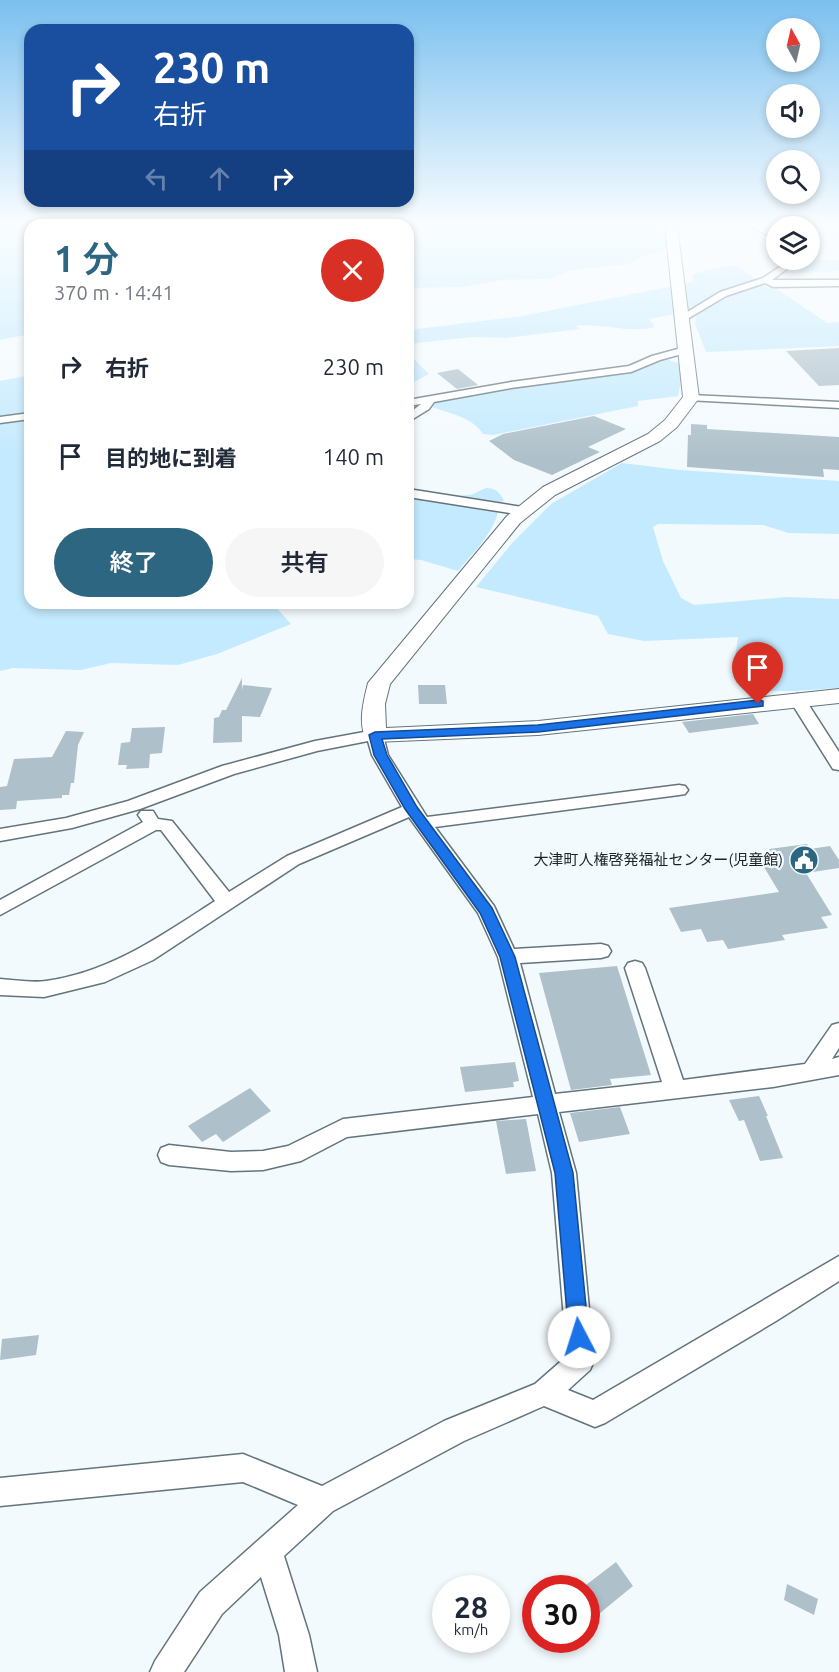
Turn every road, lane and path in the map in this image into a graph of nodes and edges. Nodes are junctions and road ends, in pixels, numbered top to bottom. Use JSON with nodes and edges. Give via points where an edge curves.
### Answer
{"nodes":[{"id":1,"x":679,"y":304,"type":"edge"},
{"id":2,"x":707,"y":304,"type":"edge"},
{"id":3,"x":681,"y":320,"type":"junction"},
{"id":4,"x":685,"y":350,"type":"junction"},
{"id":5,"x":691,"y":398,"type":"junction"},
{"id":6,"x":430,"y":399,"type":"junction"},
{"id":7,"x":414,"y":402,"type":"edge"},
{"id":8,"x":839,"y":405,"type":"edge"},
{"id":9,"x":414,"y":415,"type":"edge"},
{"id":10,"x":24,"y":417,"type":"edge"},
{"id":11,"x":0,"y":420,"type":"edge"},
{"id":12,"x":414,"y":494,"type":"edge"},
{"id":13,"x":522,"y":511,"type":"junction"},
{"id":14,"x":839,"y":696,"type":"edge"},
{"id":15,"x":796,"y":699,"type":"junction"},
{"id":16,"x":375,"y":735,"type":"junction"},
{"id":17,"x":839,"y":765,"type":"edge"},
{"id":18,"x":679,"y":790,"type":"dead end"},
{"id":19,"x":140,"y":803,"type":"junction"},
{"id":20,"x":417,"y":816,"type":"junction"},
{"id":21,"x":153,"y":824,"type":"junction"},
{"id":22,"x":0,"y":835,"type":"edge"},
{"id":23,"x":228,"y":904,"type":"junction"},
{"id":24,"x":0,"y":908,"type":"edge"},
{"id":25,"x":601,"y":951,"type":"dead end"},
{"id":26,"x":508,"y":957,"type":"junction"},
{"id":27,"x":635,"y":968,"type":"dead end"},
{"id":28,"x":0,"y":987,"type":"edge"},
{"id":29,"x":839,"y":1031,"type":"edge"},
{"id":30,"x":839,"y":1065,"type":"edge"},
{"id":31,"x":812,"y":1071,"type":"junction"},
{"id":32,"x":676,"y":1090,"type":"junction"},
{"id":33,"x":547,"y":1105,"type":"junction"},
{"id":34,"x":169,"y":1155,"type":"dead end"},
{"id":35,"x":839,"y":1267,"type":"edge"},
{"id":36,"x":544,"y":1393,"type":"junction"},
{"id":37,"x":0,"y":1492,"type":"edge"},
{"id":38,"x":323,"y":1501,"type":"junction"},
{"id":39,"x":268,"y":1551,"type":"junction"},
{"id":40,"x":166,"y":1672,"type":"edge"},
{"id":41,"x":301,"y":1672,"type":"edge"}],
"edges":[{"from":1,"to":3,"type":"street"},
{"from":2,"to":3,"type":"street"},
{"from":3,"to":4,"type":"street"},
{"from":4,"to":5,"type":"street"},
{"from":4,"to":6,"type":"street","via":[[631,369]]},
{"from":5,"to":8,"type":"street"},
{"from":5,"to":13,"type":"street","via":[[669,425],[649,440],[550,491]]},
{"from":6,"to":7,"type":"street"},
{"from":6,"to":9,"type":"street"},
{"from":10,"to":11,"type":"street"},
{"from":12,"to":13,"type":"street"},
{"from":13,"to":16,"type":"street","via":[[379,683],[374,704]]},
{"from":14,"to":15,"type":"street"},
{"from":15,"to":16,"type":"street","via":[[538,728]]},
{"from":15,"to":17,"type":"street"},
{"from":16,"to":19,"type":"street","via":[[315,746],[228,770]]},
{"from":16,"to":20,"type":"street","via":[[380,755]]},
{"from":18,"to":20,"type":"street"},
{"from":19,"to":21,"type":"street"},
{"from":19,"to":22,"type":"street","via":[[66,824]]},
{"from":20,"to":23,"type":"street","via":[[293,860]]},
{"from":20,"to":26,"type":"street","via":[[487,911]]},
{"from":21,"to":23,"type":"street","via":[[166,825]]},
{"from":21,"to":24,"type":"street"},
{"from":23,"to":28,"type":"street","via":[[146,955],[98,977],[44,989]]},
{"from":25,"to":26,"type":"street"},
{"from":26,"to":33,"type":"street"},
{"from":27,"to":32,"type":"street"},
{"from":29,"to":31,"type":"street"},
{"from":30,"to":31,"type":"street"},
{"from":31,"to":32,"type":"street"},
{"from":32,"to":33,"type":"street"},
{"from":33,"to":34,"type":"street","via":[[343,1128],[292,1154],[250,1162]]},
{"from":33,"to":36,"type":"street","via":[[564,1173],[581,1360]]},
{"from":35,"to":36,"type":"street","via":[[595,1414]]},
{"from":36,"to":38,"type":"street","via":[[454,1431]]},
{"from":37,"to":38,"type":"street","via":[[243,1468]]},
{"from":38,"to":39,"type":"street"},
{"from":39,"to":40,"type":"street","via":[[211,1603]]},
{"from":39,"to":41,"type":"street"}]}
